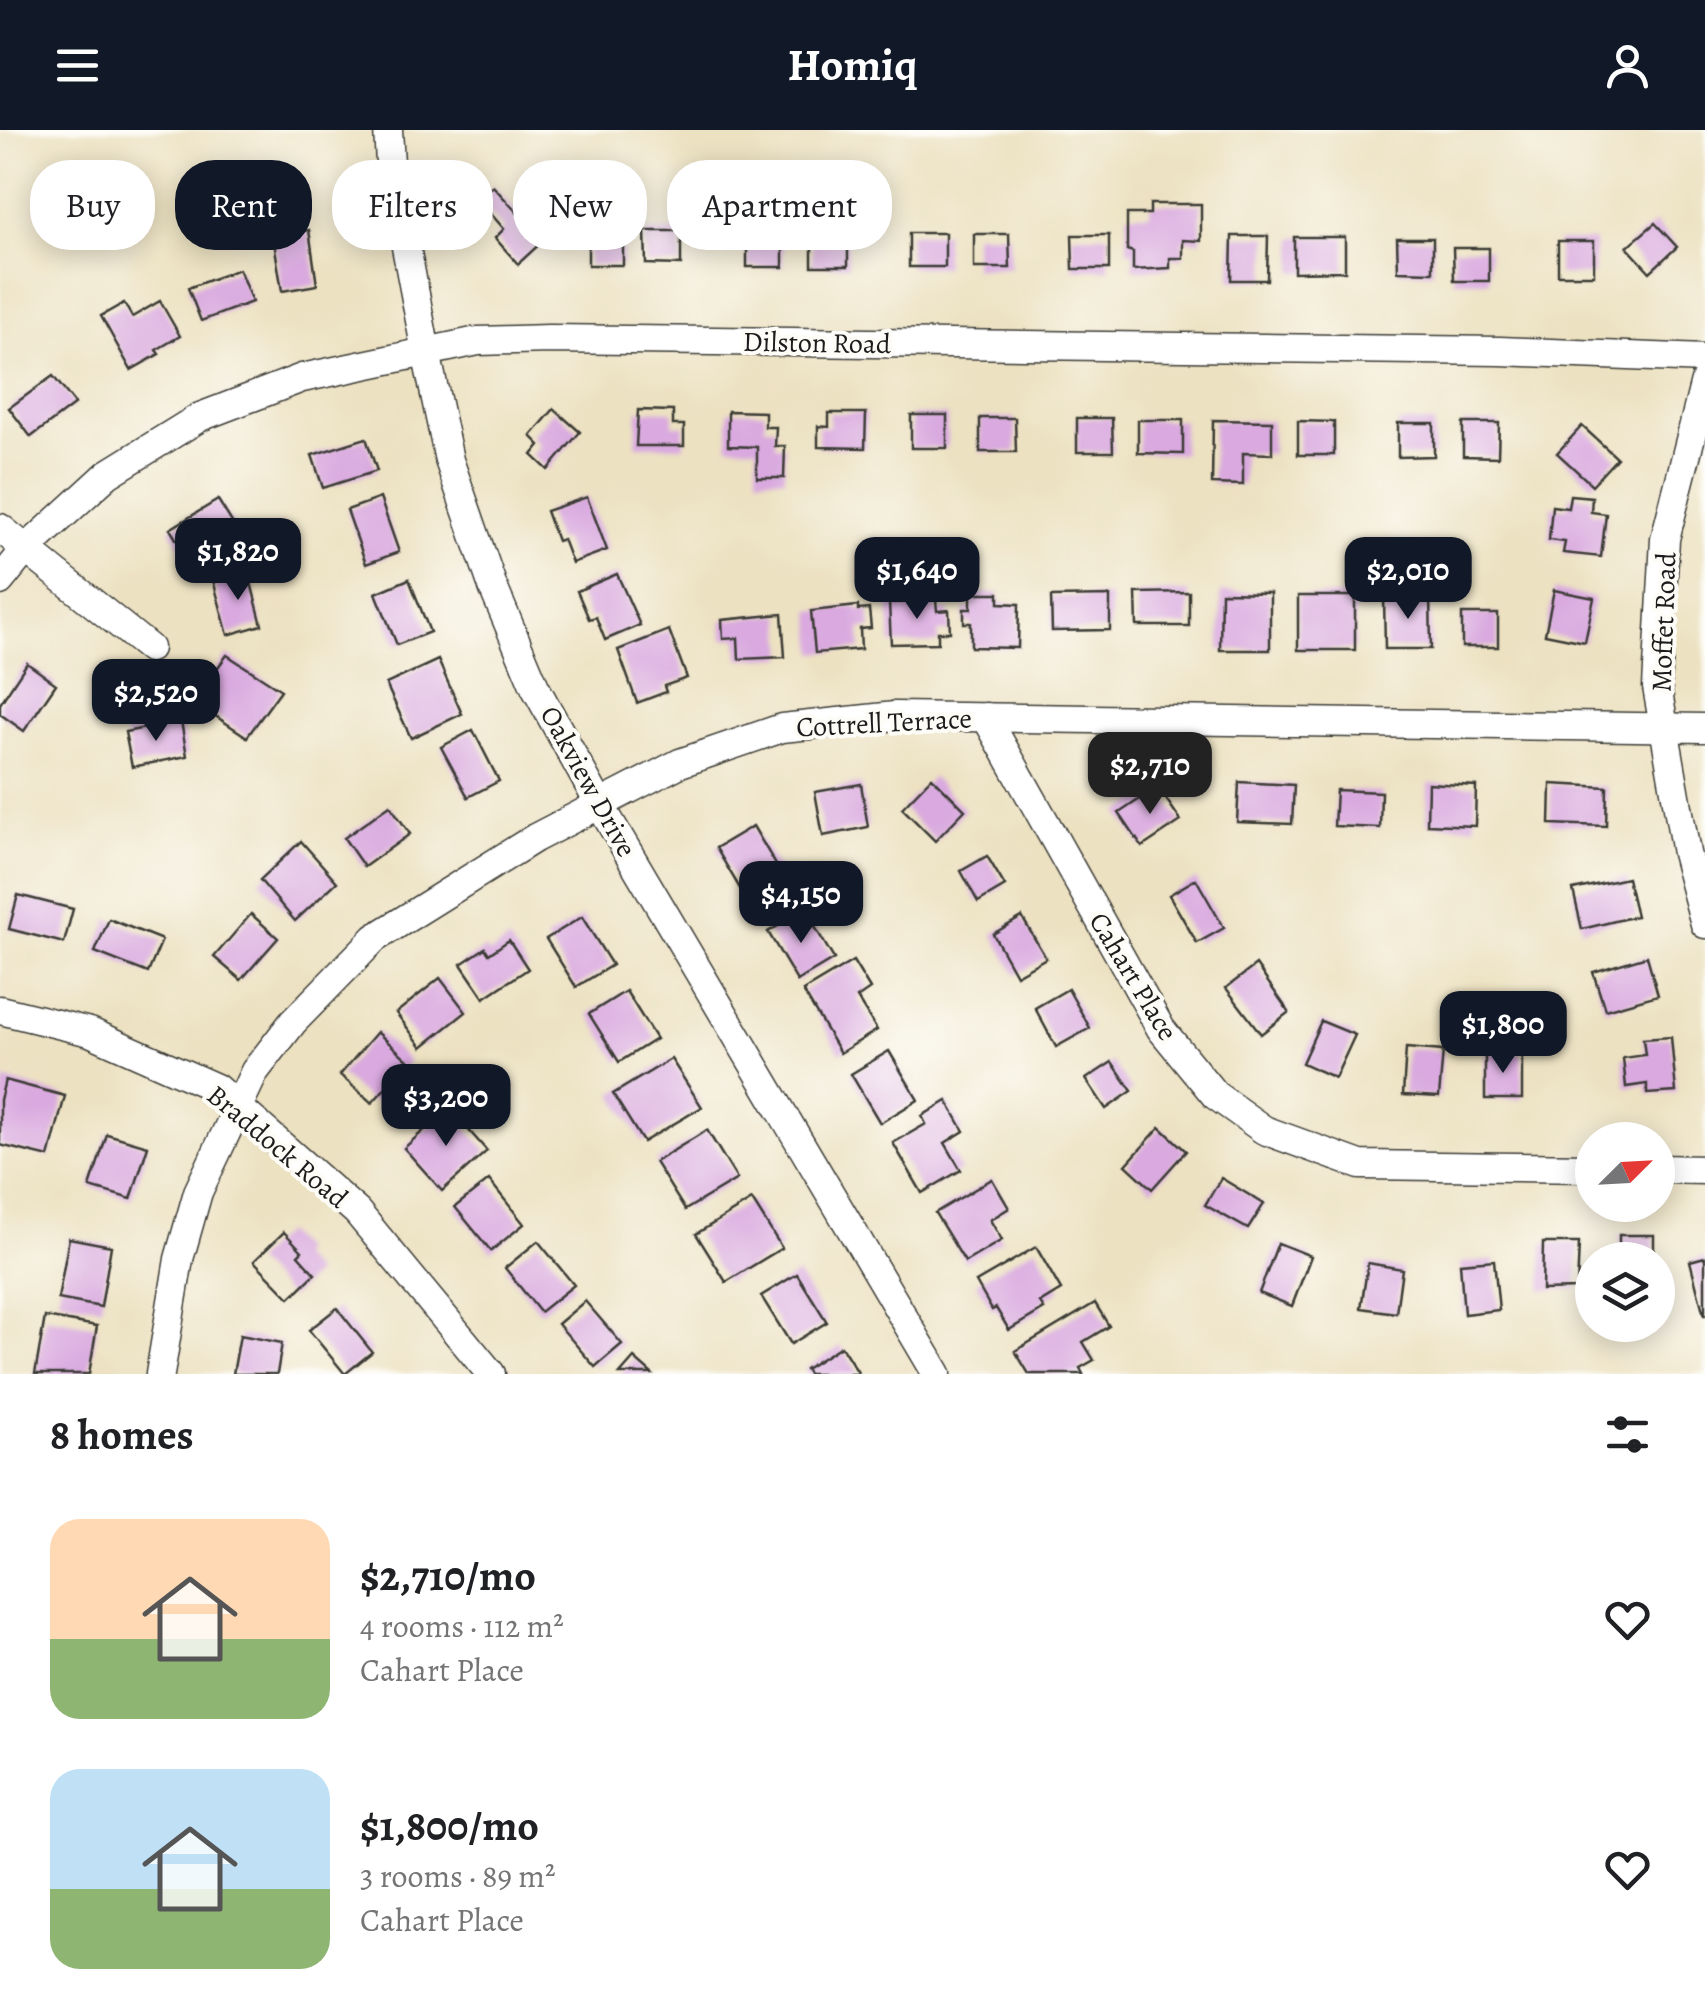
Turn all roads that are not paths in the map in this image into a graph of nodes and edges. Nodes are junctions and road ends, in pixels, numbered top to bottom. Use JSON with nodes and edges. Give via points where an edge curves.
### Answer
{"nodes":[{"id":1,"x":388,"y":130,"type":"edge"},
{"id":2,"x":426,"y":352,"type":"junction"},
{"id":3,"x":1705,"y":359,"type":"edge"},
{"id":4,"x":1705,"y":381,"type":"edge"},
{"id":5,"x":0,"y":528,"type":"edge"},
{"id":6,"x":25,"y":550,"type":"junction"},
{"id":7,"x":0,"y":581,"type":"edge"},
{"id":8,"x":149,"y":648,"type":"dead end"},
{"id":9,"x":986,"y":717,"type":"junction"},
{"id":10,"x":1664,"y":725,"type":"junction"},
{"id":11,"x":1705,"y":728,"type":"edge"},
{"id":12,"x":600,"y":805,"type":"junction"},
{"id":13,"x":1705,"y":924,"type":"edge"},
{"id":14,"x":0,"y":1010,"type":"edge"},
{"id":15,"x":238,"y":1107,"type":"junction"},
{"id":16,"x":1575,"y":1168,"type":"edge"},
{"id":17,"x":1675,"y":1170,"type":"edge"},
{"id":18,"x":1705,"y":1170,"type":"edge"},
{"id":19,"x":160,"y":1374,"type":"edge"},
{"id":20,"x":491,"y":1374,"type":"edge"},
{"id":21,"x":937,"y":1374,"type":"edge"}],
"edges":[{"from":1,"to":2,"type":"street","name":"Oakview Drive"},
{"from":2,"to":3,"type":"street","name":"Dilston Road","via":[[478,341],[549,339]]},
{"from":2,"to":6,"type":"street","name":"Dilston Road","via":[[302,378],[200,417],[108,474]]},
{"from":2,"to":12,"type":"street","name":"Oakview Drive","via":[[449,460],[493,588],[536,687]]},
{"from":4,"to":10,"type":"street","name":"Moffet Road","via":[[1665,539],[1658,687]]},
{"from":5,"to":6,"type":"street"},
{"from":6,"to":7,"type":"street","name":"Dilston Road"},
{"from":6,"to":8,"type":"street"},
{"from":9,"to":10,"type":"street","name":"Cottrell Terrace"},
{"from":9,"to":12,"type":"street","name":"Cottrell Terrace","via":[[895,716],[782,728],[680,764]]},
{"from":9,"to":16,"type":"street","name":"Cahart Place","via":[[1162,1029],[1216,1095],[1264,1130],[1360,1165]]},
{"from":10,"to":11,"type":"street","name":"Cottrell Terrace"},
{"from":10,"to":13,"type":"street","name":"Moffet Road"},
{"from":12,"to":15,"type":"street","name":"Cottrell Terrace","via":[[374,938],[293,1022],[255,1071]]},
{"from":12,"to":21,"type":"street","name":"Oakview Drive"},
{"from":14,"to":15,"type":"street","name":"Braddock Road","via":[[90,1032],[216,1088]]},
{"from":15,"to":19,"type":"street","name":"Cottrell Terrace","via":[[188,1226]]},
{"from":15,"to":20,"type":"street","name":"Braddock Road","via":[[356,1212]]},
{"from":17,"to":18,"type":"street"}]}
